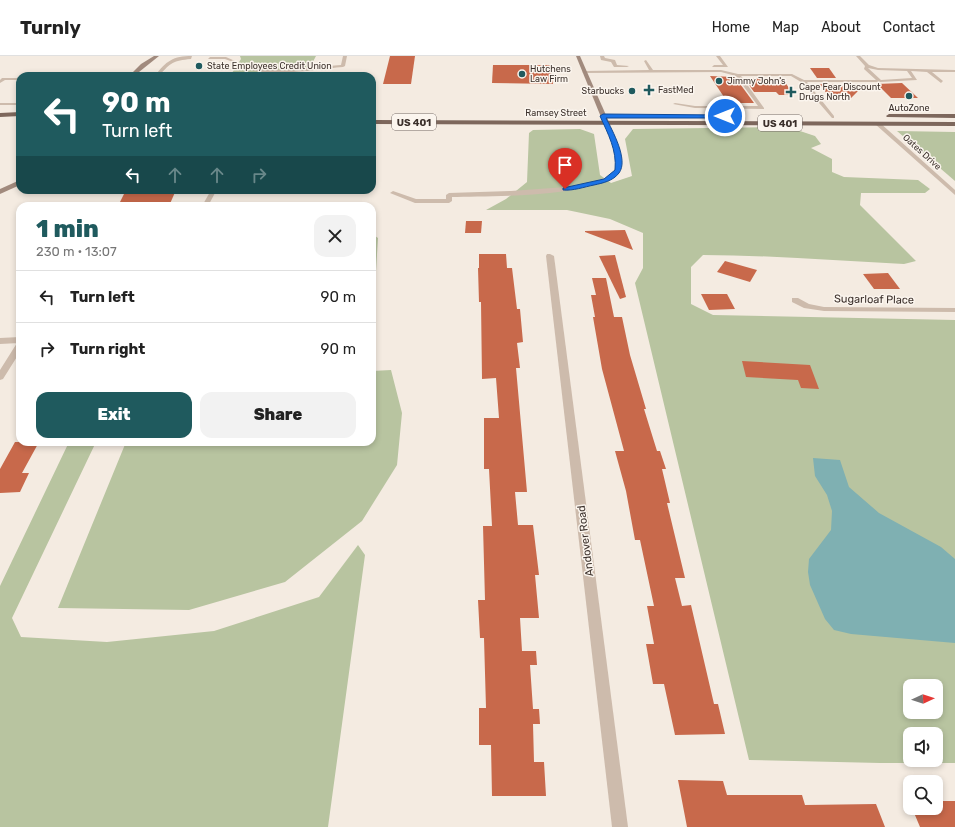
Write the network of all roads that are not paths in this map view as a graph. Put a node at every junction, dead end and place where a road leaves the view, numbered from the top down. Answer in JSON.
{"nodes":[{"id":1,"x":157,"y":56,"type":"edge"},
{"id":2,"x":345,"y":56,"type":"edge"},
{"id":3,"x":578,"y":56,"type":"edge"},
{"id":4,"x":602,"y":56,"type":"edge"},
{"id":5,"x":718,"y":56,"type":"edge"},
{"id":6,"x":858,"y":56,"type":"edge"},
{"id":7,"x":174,"y":57,"type":"edge"},
{"id":8,"x":191,"y":57,"type":"edge"},
{"id":9,"x":210,"y":58,"type":"dead end"},
{"id":10,"x":233,"y":61,"type":"dead end"},
{"id":11,"x":646,"y":61,"type":"dead end"},
{"id":12,"x":636,"y":66,"type":"dead end"},
{"id":13,"x":642,"y":66,"type":"dead end"},
{"id":14,"x":649,"y":66,"type":"junction"},
{"id":15,"x":867,"y":66,"type":"junction"},
{"id":16,"x":248,"y":68,"type":"dead end"},
{"id":17,"x":908,"y":70,"type":"junction"},
{"id":18,"x":929,"y":71,"type":"junction"},
{"id":19,"x":955,"y":71,"type":"edge"},
{"id":20,"x":135,"y":72,"type":"edge"},
{"id":21,"x":160,"y":72,"type":"edge"},
{"id":22,"x":584,"y":72,"type":"junction"},
{"id":23,"x":652,"y":72,"type":"junction"},
{"id":24,"x":738,"y":74,"type":"junction"},
{"id":25,"x":16,"y":79,"type":"edge"},
{"id":26,"x":880,"y":81,"type":"junction"},
{"id":27,"x":0,"y":82,"type":"edge"},
{"id":28,"x":803,"y":82,"type":"junction"},
{"id":29,"x":941,"y":82,"type":"dead end"},
{"id":30,"x":0,"y":104,"type":"edge"},
{"id":31,"x":16,"y":104,"type":"edge"},
{"id":32,"x":675,"y":104,"type":"dead end"},
{"id":33,"x":16,"y":114,"type":"edge"},
{"id":34,"x":0,"y":115,"type":"edge"},
{"id":35,"x":599,"y":116,"type":"junction"},
{"id":36,"x":610,"y":116,"type":"dead end"},
{"id":37,"x":885,"y":116,"type":"dead end"},
{"id":38,"x":955,"y":116,"type":"edge"},
{"id":39,"x":821,"y":117,"type":"dead end"},
{"id":40,"x":832,"y":117,"type":"junction"},
{"id":41,"x":839,"y":117,"type":"dead end"},
{"id":42,"x":0,"y":121,"type":"edge"},
{"id":43,"x":16,"y":121,"type":"dead end"},
{"id":44,"x":376,"y":122,"type":"edge"},
{"id":45,"x":606,"y":122,"type":"junction"},
{"id":46,"x":877,"y":123,"type":"junction"},
{"id":47,"x":955,"y":124,"type":"edge"},
{"id":48,"x":16,"y":184,"type":"edge"},
{"id":49,"x":0,"y":192,"type":"edge"},
{"id":50,"x":393,"y":193,"type":"dead end"},
{"id":51,"x":955,"y":193,"type":"edge"},
{"id":52,"x":550,"y":256,"type":"dead end"},
{"id":53,"x":795,"y":300,"type":"dead end"},
{"id":54,"x":955,"y":310,"type":"edge"},
{"id":55,"x":16,"y":340,"type":"edge"},
{"id":56,"x":0,"y":341,"type":"edge"},
{"id":57,"x":16,"y":351,"type":"edge"},
{"id":58,"x":0,"y":377,"type":"edge"},
{"id":59,"x":620,"y":827,"type":"edge"}],
"edges":[{"from":1,"to":20,"type":"street"},
{"from":2,"to":16,"type":"lane"},
{"from":3,"to":22,"type":"street"},
{"from":4,"to":12,"type":"lane"},
{"from":5,"to":14,"type":"lane"},
{"from":6,"to":15,"type":"lane"},
{"from":7,"to":8,"type":"lane"},
{"from":7,"to":21,"type":"lane"},
{"from":9,"to":10,"type":"lane"},
{"from":11,"to":14,"type":"lane"},
{"from":13,"to":14,"type":"lane"},
{"from":14,"to":23,"type":"lane"},
{"from":15,"to":17,"type":"lane"},
{"from":15,"to":26,"type":"lane"},
{"from":17,"to":18,"type":"lane"},
{"from":17,"to":26,"type":"lane"},
{"from":18,"to":19,"type":"lane"},
{"from":18,"to":29,"type":"lane"},
{"from":22,"to":23,"type":"lane"},
{"from":22,"to":35,"type":"street"},
{"from":23,"to":24,"type":"lane"},
{"from":24,"to":28,"type":"lane"},
{"from":24,"to":32,"type":"lane"},
{"from":25,"to":27,"type":"lane"},
{"from":26,"to":28,"type":"lane"},
{"from":28,"to":40,"type":"lane"},
{"from":30,"to":31,"type":"lane"},
{"from":33,"to":34,"type":"main road"},
{"from":35,"to":36,"type":"main road","name":"Ramsey Street"},
{"from":35,"to":45,"type":"street"},
{"from":37,"to":38,"type":"main road"},
{"from":39,"to":40,"type":"main road"},
{"from":40,"to":41,"type":"main road"},
{"from":42,"to":43,"type":"main road"},
{"from":44,"to":45,"type":"main road","name":"Ramsey Street","number":"US 401"},
{"from":45,"to":46,"type":"main road","name":"Ramsey Street","number":"US 401"},
{"from":45,"to":50,"type":"lane"},
{"from":46,"to":47,"type":"main road","name":"Ramsey Street","number":"US 401"},
{"from":46,"to":51,"type":"street","name":"Oates Drive"},
{"from":48,"to":49,"type":"street"},
{"from":52,"to":59,"type":"street","name":"Andover Road"},
{"from":53,"to":54,"type":"street","name":"Sugarloaf Place"},
{"from":55,"to":56,"type":"street"},
{"from":57,"to":58,"type":"street"}]}
